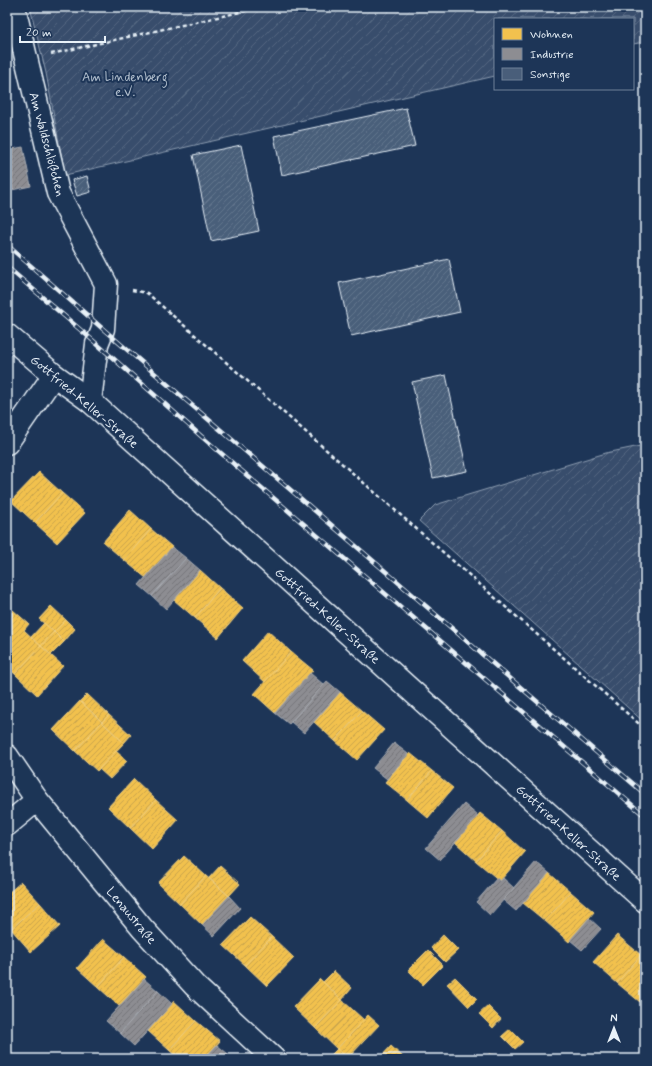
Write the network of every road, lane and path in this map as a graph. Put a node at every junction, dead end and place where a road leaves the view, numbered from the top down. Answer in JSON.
{"nodes":[{"id":1,"x":14,"y":7,"type":"edge"},
{"id":2,"x":263,"y":7,"type":"edge"},
{"id":3,"x":26,"y":59,"type":"junction"},
{"id":4,"x":106,"y":284,"type":"junction"},
{"id":5,"x":7,"y":334,"type":"edge"},
{"id":6,"x":54,"y":375,"type":"junction"},
{"id":7,"x":90,"y":401,"type":"junction"},
{"id":8,"x":7,"y":444,"type":"edge"},
{"id":9,"x":645,"y":729,"type":"edge"},
{"id":10,"x":7,"y":756,"type":"edge"},
{"id":11,"x":37,"y":800,"type":"junction"},
{"id":12,"x":7,"y":825,"type":"edge"},
{"id":13,"x":645,"y":901,"type":"edge"},
{"id":14,"x":274,"y":1059,"type":"edge"}],
"edges":[{"from":1,"to":3,"type":"street","name":"Am Waldschlößchen"},
{"from":2,"to":3,"type":"path"},
{"from":3,"to":4,"type":"street","name":"Am Waldschlößchen"},
{"from":4,"to":7,"type":"street"},
{"from":4,"to":9,"type":"path"},
{"from":5,"to":6,"type":"street","name":"Gottfried-Keller-Straße"},
{"from":6,"to":7,"type":"street","name":"Gottfried-Keller-Straße"},
{"from":6,"to":8,"type":"street"},
{"from":7,"to":13,"type":"street","name":"Gottfried-Keller-Straße"},
{"from":10,"to":11,"type":"street","name":"Lenaustraße"},
{"from":11,"to":12,"type":"street"},
{"from":11,"to":14,"type":"street","name":"Lenaustraße"}]}
